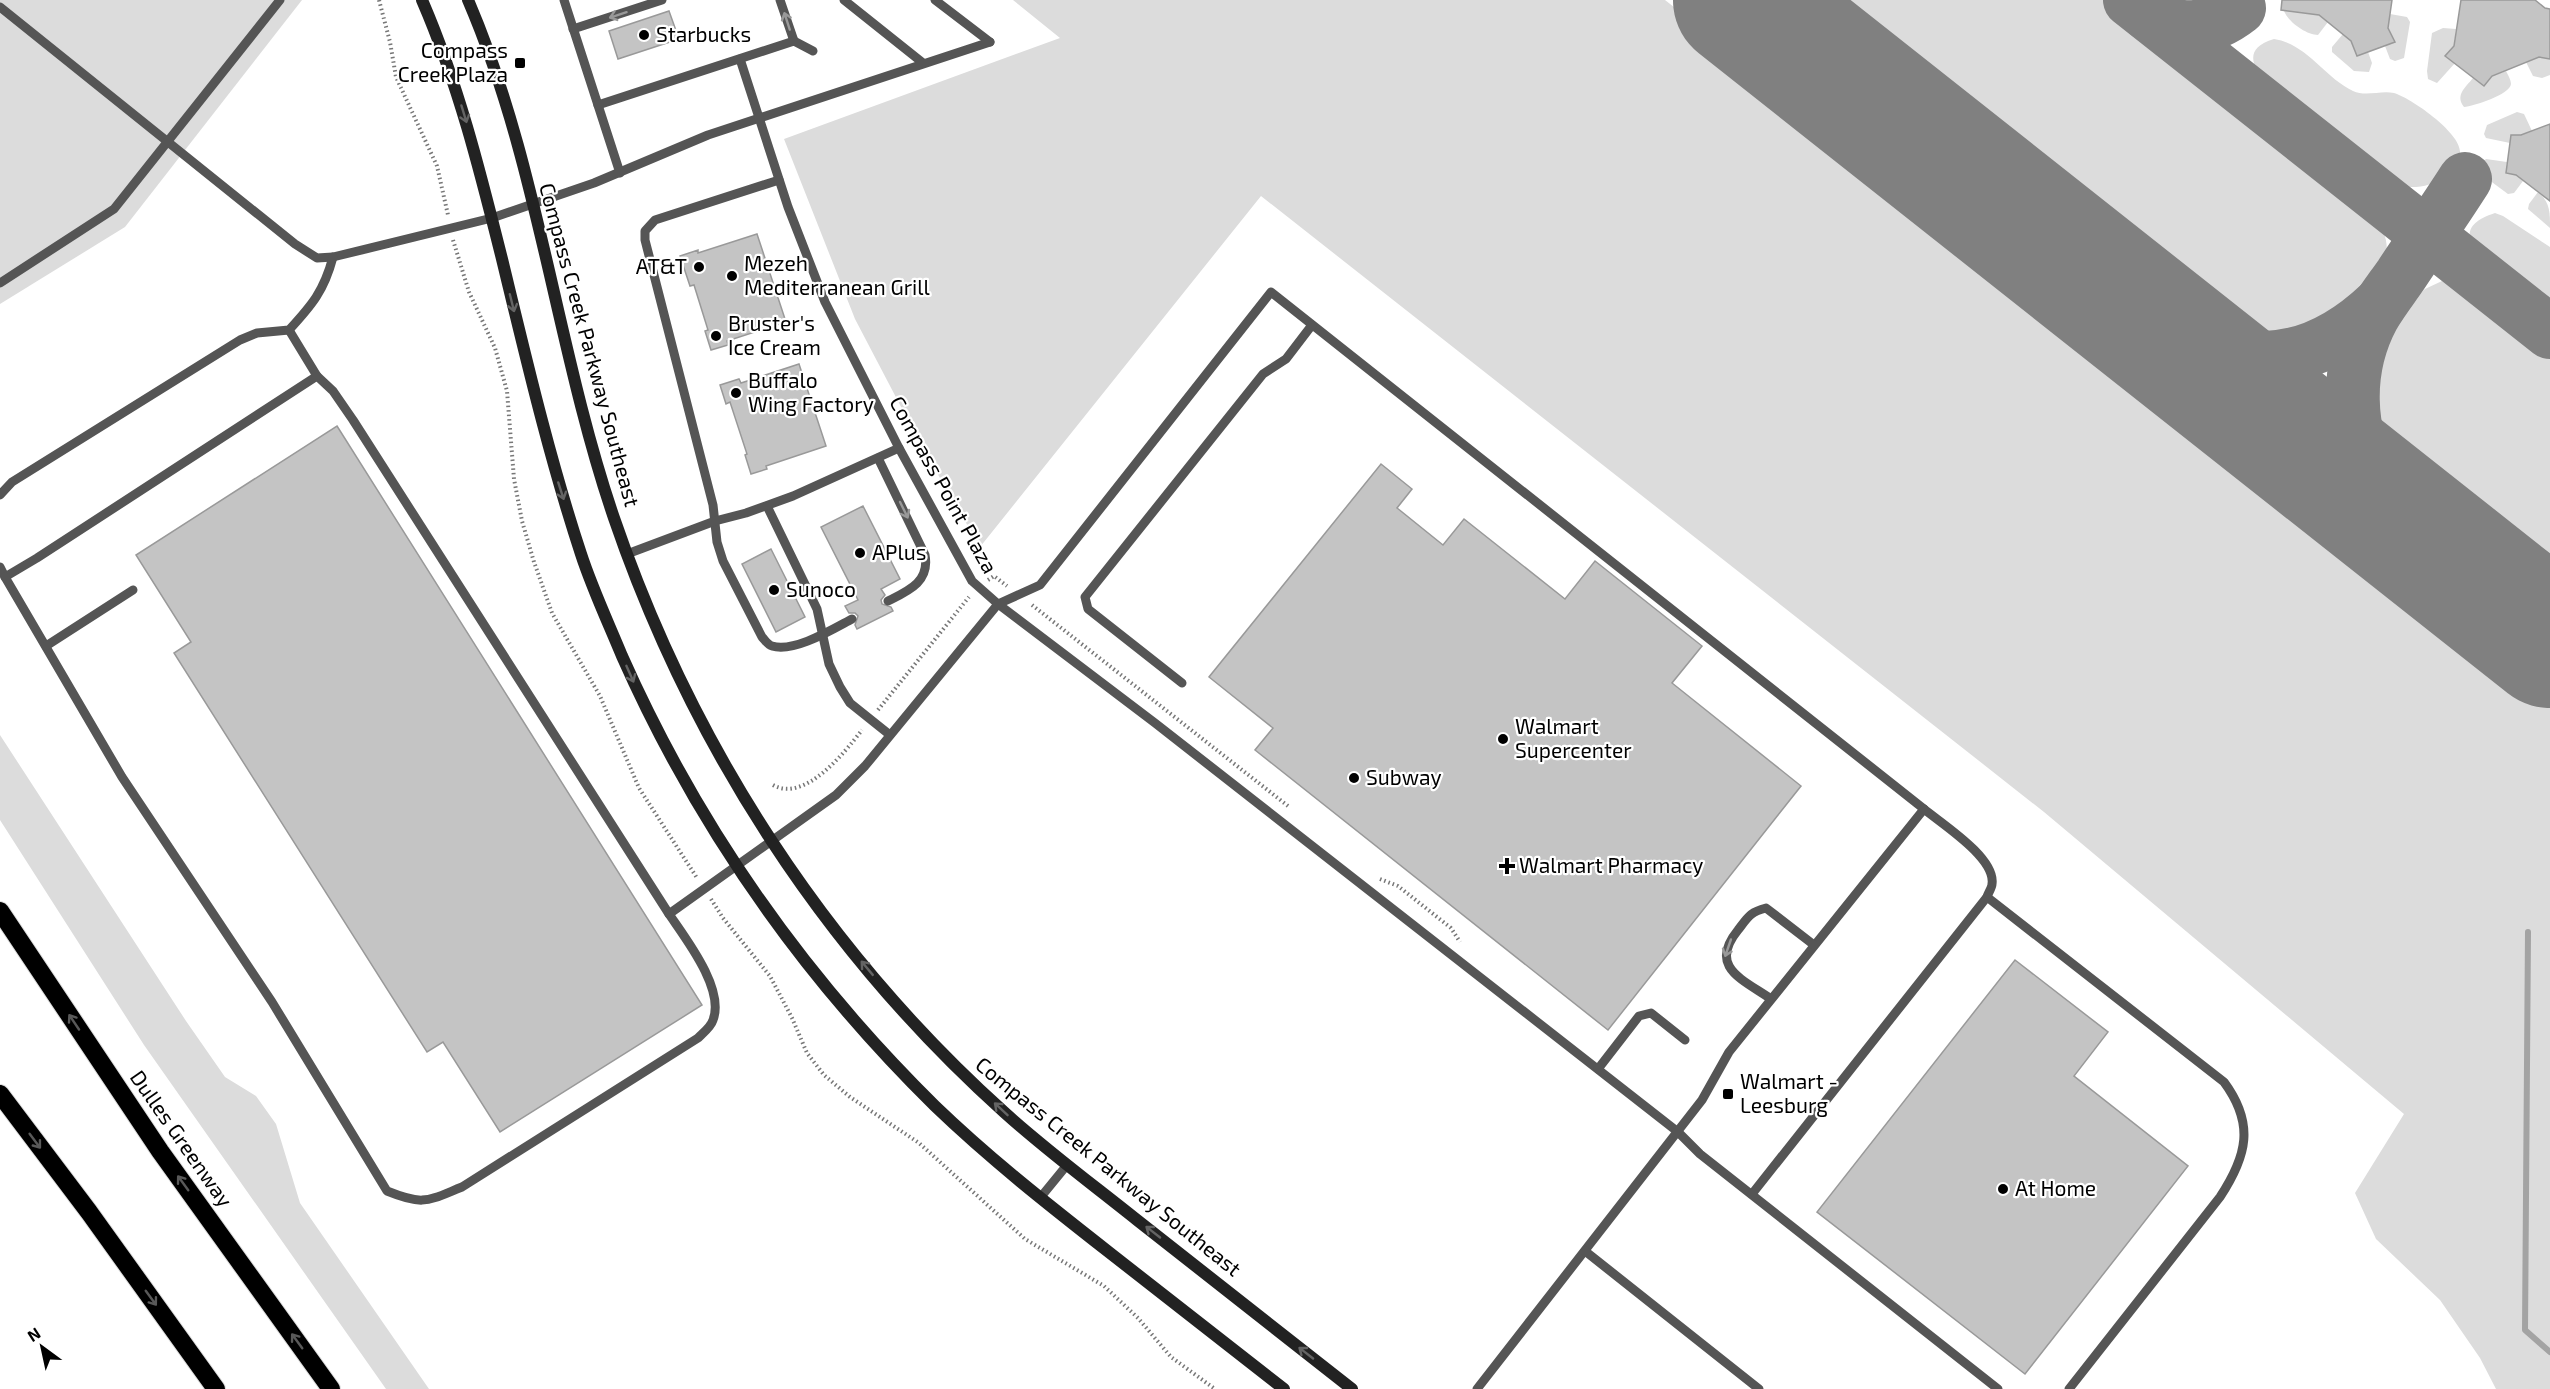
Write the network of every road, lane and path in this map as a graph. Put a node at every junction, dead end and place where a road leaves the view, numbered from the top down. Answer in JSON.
{"nodes":[{"id":1,"x":280,"y":0,"type":"edge"},
{"id":2,"x":422,"y":0,"type":"edge"},
{"id":3,"x":468,"y":0,"type":"edge"},
{"id":4,"x":564,"y":0,"type":"edge"},
{"id":5,"x":662,"y":0,"type":"edge"},
{"id":6,"x":780,"y":0,"type":"edge"},
{"id":7,"x":844,"y":0,"type":"edge"},
{"id":8,"x":935,"y":0,"type":"edge"},
{"id":9,"x":0,"y":7,"type":"edge"},
{"id":10,"x":573,"y":29,"type":"junction"},
{"id":11,"x":794,"y":41,"type":"junction"},
{"id":12,"x":813,"y":51,"type":"dead end"},
{"id":13,"x":740,"y":59,"type":"junction"},
{"id":14,"x":922,"y":63,"type":"junction"},
{"id":15,"x":598,"y":105,"type":"junction"},
{"id":16,"x":760,"y":118,"type":"junction"},
{"id":17,"x":167,"y":141,"type":"junction"},
{"id":18,"x":620,"y":173,"type":"junction"},
{"id":19,"x":779,"y":180,"type":"junction"},
{"id":20,"x":532,"y":204,"type":"junction"},
{"id":21,"x":492,"y":218,"type":"junction"},
{"id":22,"x":333,"y":258,"type":"junction"},
{"id":23,"x":0,"y":283,"type":"edge"},
{"id":24,"x":1312,"y":325,"type":"junction"},
{"id":25,"x":289,"y":330,"type":"junction"},
{"id":26,"x":317,"y":376,"type":"junction"},
{"id":27,"x":899,"y":448,"type":"junction"},
{"id":28,"x":878,"y":458,"type":"junction"},
{"id":29,"x":0,"y":495,"type":"edge"},
{"id":30,"x":767,"y":506,"type":"junction"},
{"id":31,"x":715,"y":521,"type":"junction"},
{"id":32,"x":627,"y":554,"type":"junction"},
{"id":33,"x":0,"y":567,"type":"edge"},
{"id":34,"x":5,"y":577,"type":"junction"},
{"id":35,"x":978,"y":588,"type":"junction"},
{"id":36,"x":133,"y":590,"type":"dead end"},
{"id":37,"x":1019,"y":595,"type":"junction"},
{"id":38,"x":888,"y":602,"type":"dead end"},
{"id":39,"x":998,"y":604,"type":"junction"},
{"id":40,"x":852,"y":620,"type":"dead end"},
{"id":41,"x":822,"y":635,"type":"junction"},
{"id":42,"x":46,"y":646,"type":"junction"},
{"id":43,"x":1182,"y":683,"type":"dead end"},
{"id":44,"x":871,"y":720,"type":"junction"},
{"id":45,"x":890,"y":735,"type":"junction"},
{"id":46,"x":774,"y":785,"type":"dead end"},
{"id":47,"x":1291,"y":808,"type":"dead end"},
{"id":48,"x":1924,"y":809,"type":"junction"},
{"id":49,"x":770,"y":841,"type":"junction"},
{"id":50,"x":736,"y":867,"type":"junction"},
{"id":51,"x":1373,"y":873,"type":"dead end"},
{"id":52,"x":1987,"y":897,"type":"junction"},
{"id":53,"x":0,"y":911,"type":"edge"},
{"id":54,"x":669,"y":914,"type":"junction"},
{"id":55,"x":1814,"y":945,"type":"junction"},
{"id":56,"x":1468,"y":949,"type":"dead end"},
{"id":57,"x":1771,"y":999,"type":"junction"},
{"id":58,"x":1685,"y":1040,"type":"dead end"},
{"id":59,"x":1598,"y":1069,"type":"junction"},
{"id":60,"x":0,"y":1094,"type":"edge"},
{"id":61,"x":1678,"y":1132,"type":"junction"},
{"id":62,"x":1067,"y":1165,"type":"junction"},
{"id":63,"x":1752,"y":1194,"type":"junction"},
{"id":64,"x":1040,"y":1198,"type":"junction"},
{"id":65,"x":1585,"y":1251,"type":"junction"},
{"id":66,"x":216,"y":1389,"type":"edge"},
{"id":67,"x":331,"y":1389,"type":"edge"},
{"id":68,"x":1284,"y":1389,"type":"edge"},
{"id":69,"x":1352,"y":1389,"type":"edge"},
{"id":70,"x":1477,"y":1389,"type":"edge"},
{"id":71,"x":1759,"y":1389,"type":"edge"},
{"id":72,"x":1998,"y":1389,"type":"edge"},
{"id":73,"x":2068,"y":1389,"type":"edge"}],
"edges":[{"from":1,"to":17,"type":"lane"},
{"from":2,"to":21,"type":"street","one_way":true},
{"from":3,"to":20,"type":"street","name":"Compass Creek Parkway Southeast"},
{"from":4,"to":10,"type":"lane"},
{"from":5,"to":10,"type":"lane","one_way":true},
{"from":11,"to":6,"type":"lane","one_way":true},
{"from":7,"to":14,"type":"lane"},
{"from":8,"to":14,"type":"lane"},
{"from":9,"to":17,"type":"lane"},
{"from":10,"to":15,"type":"lane"},
{"from":11,"to":12,"type":"lane"},
{"from":11,"to":13,"type":"lane"},
{"from":13,"to":15,"type":"lane"},
{"from":13,"to":16,"type":"lane","name":"Compass Point Plaza"},
{"from":14,"to":16,"type":"lane"},
{"from":15,"to":18,"type":"lane"},
{"from":16,"to":18,"type":"lane"},
{"from":16,"to":19,"type":"lane","name":"Compass Point Plaza"},
{"from":17,"to":22,"type":"lane"},
{"from":17,"to":23,"type":"lane"},
{"from":18,"to":20,"type":"lane"},
{"from":19,"to":27,"type":"lane","name":"Compass Point Plaza"},
{"from":19,"to":31,"type":"lane"},
{"from":20,"to":21,"type":"lane"},
{"from":20,"to":32,"type":"street","name":"Compass Creek Parkway Southeast"},
{"from":21,"to":22,"type":"lane"},
{"from":21,"to":50,"type":"street","one_way":true},
{"from":22,"to":25,"type":"lane"},
{"from":24,"to":37,"type":"lane"},
{"from":24,"to":43,"type":"lane"},
{"from":24,"to":48,"type":"lane"},
{"from":25,"to":26,"type":"lane"},
{"from":25,"to":29,"type":"lane"},
{"from":26,"to":34,"type":"lane"},
{"from":26,"to":54,"type":"lane"},
{"from":27,"to":28,"type":"lane"},
{"from":27,"to":35,"type":"lane","name":"Compass Point Plaza"},
{"from":28,"to":30,"type":"lane"},
{"from":28,"to":38,"type":"lane","one_way":true},
{"from":30,"to":31,"type":"lane"},
{"from":30,"to":41,"type":"lane"},
{"from":31,"to":32,"type":"lane"},
{"from":31,"to":41,"type":"lane"},
{"from":32,"to":49,"type":"street","name":"Compass Creek Parkway Southeast"},
{"from":33,"to":34,"type":"lane"},
{"from":34,"to":42,"type":"lane"},
{"from":35,"to":37,"type":"path"},
{"from":35,"to":39,"type":"lane","name":"Compass Point Plaza"},
{"from":35,"to":44,"type":"path"},
{"from":36,"to":42,"type":"lane"},
{"from":37,"to":39,"type":"lane"},
{"from":37,"to":47,"type":"path"},
{"from":39,"to":45,"type":"lane"},
{"from":39,"to":59,"type":"lane","name":"Compass Point Plaza"},
{"from":40,"to":41,"type":"lane"},
{"from":41,"to":44,"type":"lane"},
{"from":42,"to":54,"type":"lane"},
{"from":44,"to":45,"type":"lane"},
{"from":44,"to":46,"type":"path"},
{"from":45,"to":49,"type":"lane"},
{"from":48,"to":52,"type":"lane"},
{"from":48,"to":55,"type":"lane"},
{"from":49,"to":50,"type":"lane"},
{"from":62,"to":49,"type":"street","name":"Compass Creek Parkway Southeast","one_way":true},
{"from":50,"to":54,"type":"lane"},
{"from":50,"to":64,"type":"street"},
{"from":51,"to":56,"type":"path"},
{"from":52,"to":63,"type":"lane"},
{"from":52,"to":73,"type":"lane"},
{"from":67,"to":53,"type":"highway","name":"Dulles Greenway","one_way":true},
{"from":55,"to":57,"type":"lane"},
{"from":55,"to":57,"type":"lane","one_way":true},
{"from":57,"to":61,"type":"lane"},
{"from":58,"to":59,"type":"lane"},
{"from":59,"to":61,"type":"lane","name":"Compass Point Plaza"},
{"from":60,"to":66,"type":"highway","one_way":true},
{"from":61,"to":63,"type":"lane","name":"Compass Point Plaza"},
{"from":61,"to":65,"type":"lane"},
{"from":62,"to":64,"type":"lane"},
{"from":69,"to":62,"type":"street","name":"Compass Creek Parkway Southeast","one_way":true},
{"from":63,"to":72,"type":"lane","name":"Compass Point Plaza"},
{"from":64,"to":68,"type":"street"},
{"from":65,"to":70,"type":"lane"},
{"from":65,"to":71,"type":"lane"}]}
